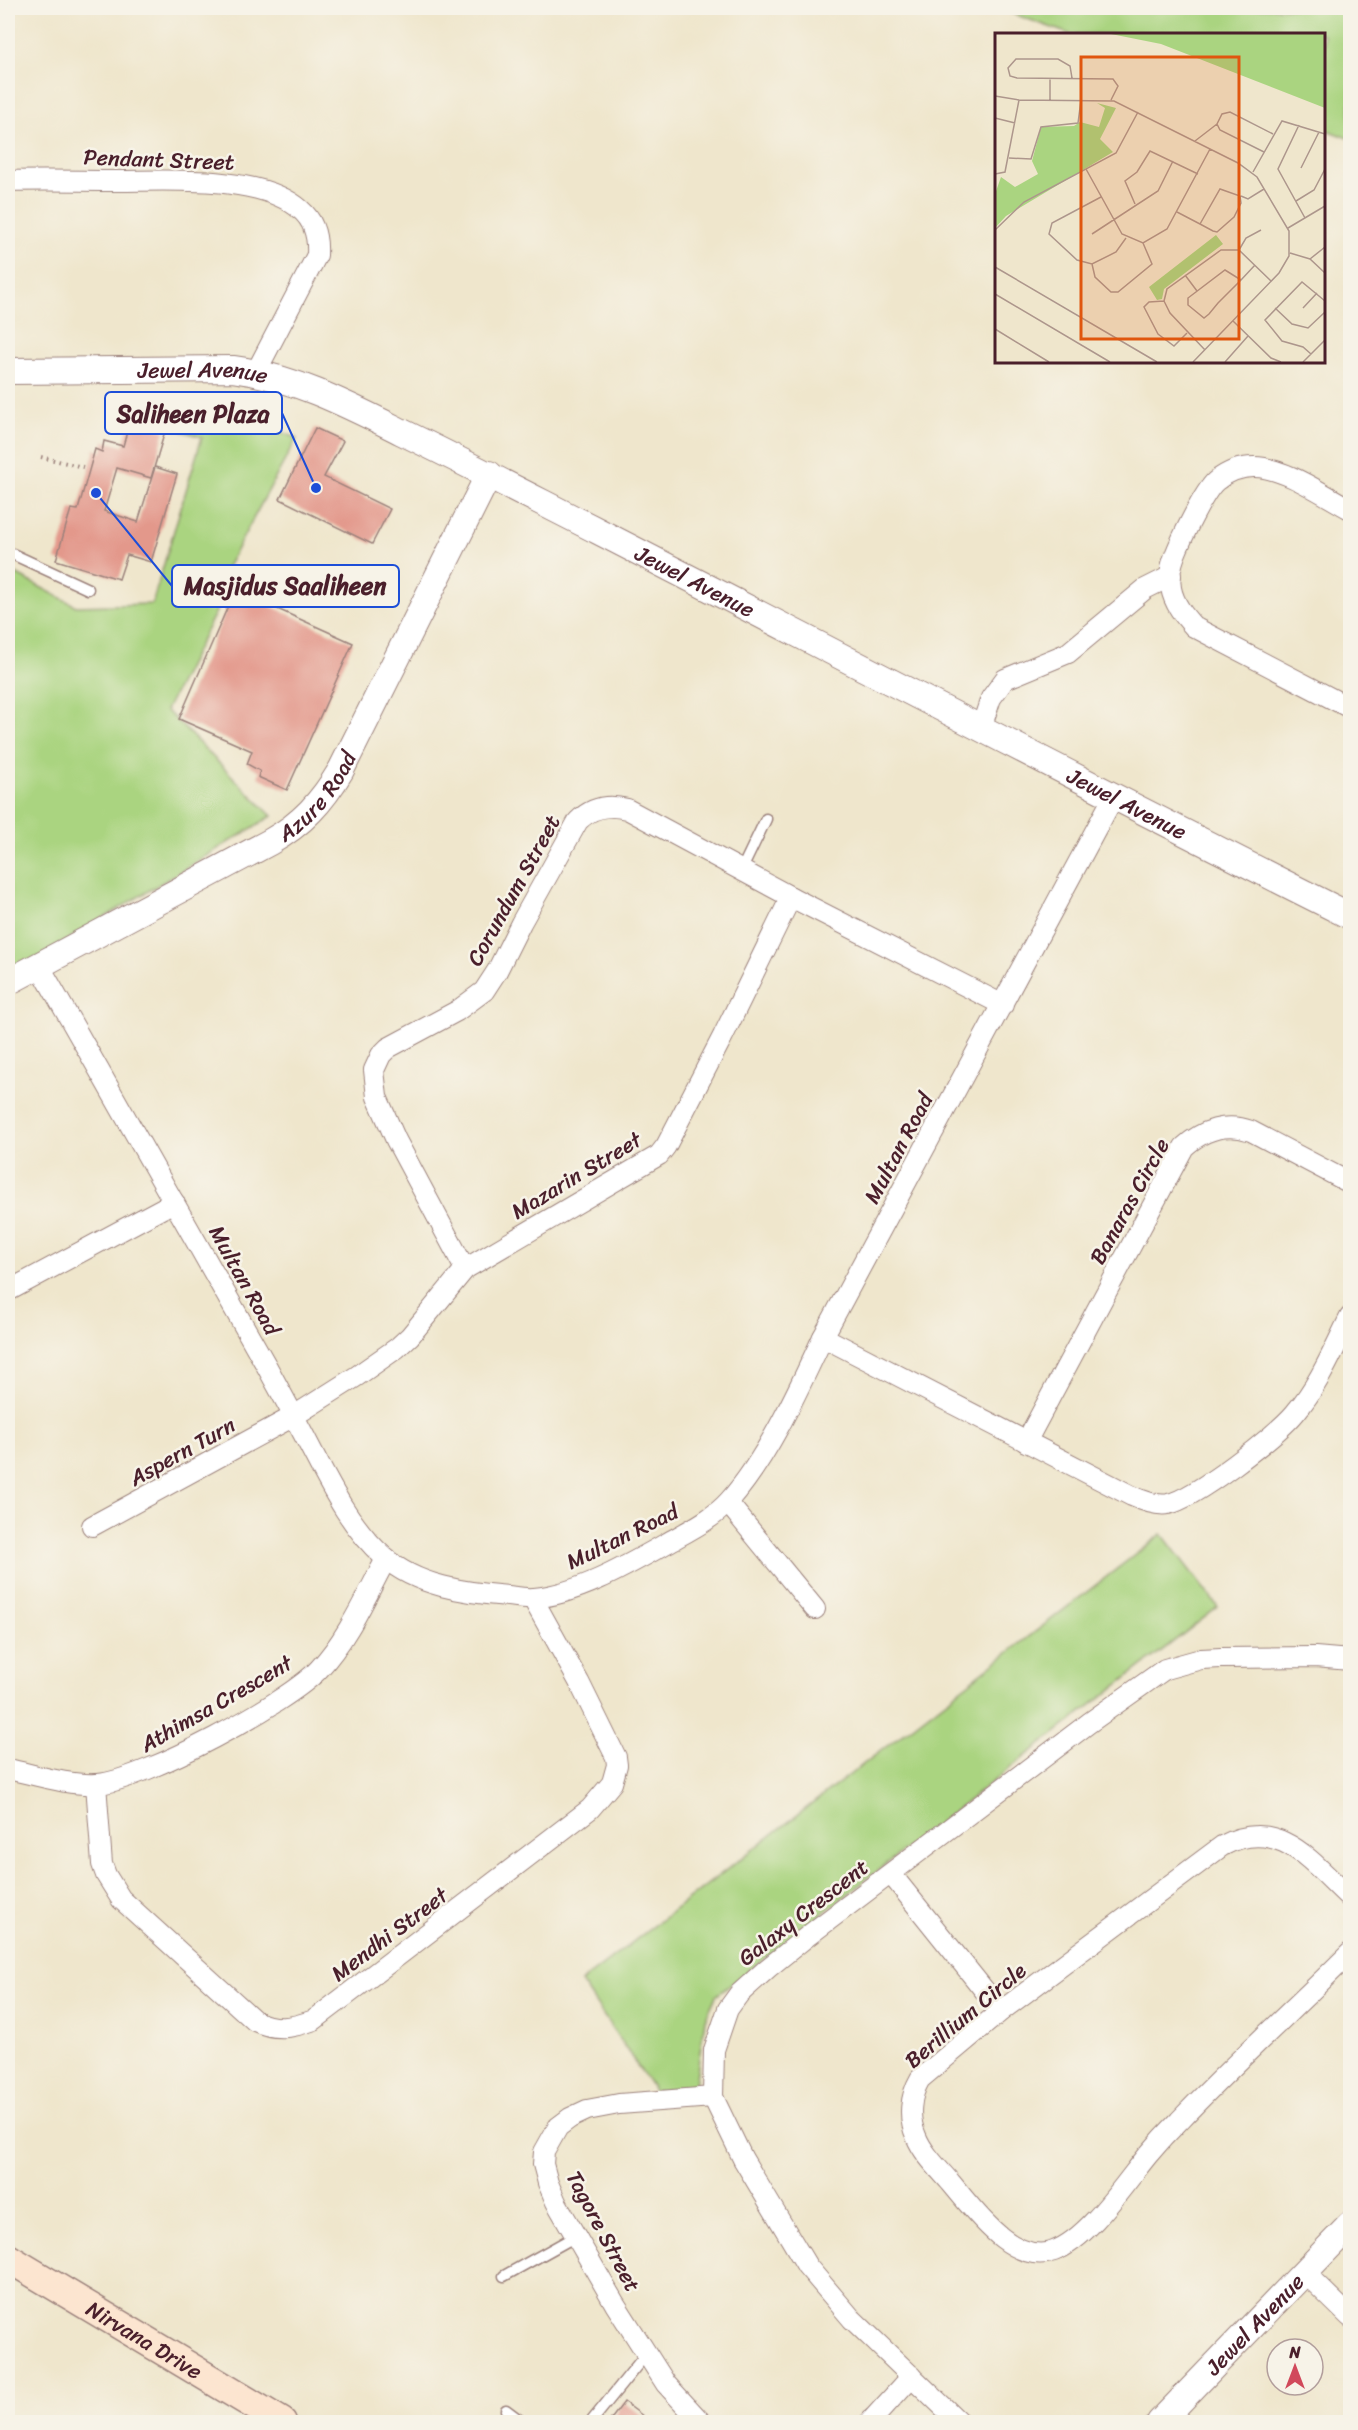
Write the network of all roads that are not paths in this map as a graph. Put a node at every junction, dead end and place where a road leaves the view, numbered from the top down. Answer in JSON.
{"nodes":[{"id":1,"x":8,"y":181,"type":"edge"},
{"id":2,"x":8,"y":371,"type":"edge"},
{"id":3,"x":256,"y":372,"type":"junction"},
{"id":4,"x":489,"y":474,"type":"junction"},
{"id":5,"x":1350,"y":509,"type":"edge"},
{"id":6,"x":8,"y":552,"type":"edge"},
{"id":7,"x":1170,"y":576,"type":"junction"},
{"id":8,"x":88,"y":589,"type":"dead end"},
{"id":9,"x":1350,"y":708,"type":"edge"},
{"id":10,"x":981,"y":728,"type":"junction"},
{"id":11,"x":1113,"y":796,"type":"junction"},
{"id":12,"x":766,"y":819,"type":"dead end"},
{"id":13,"x":741,"y":871,"type":"junction"},
{"id":14,"x":791,"y":897,"type":"junction"},
{"id":15,"x":1350,"y":916,"type":"edge"},
{"id":16,"x":39,"y":965,"type":"junction"},
{"id":17,"x":8,"y":981,"type":"edge"},
{"id":18,"x":1004,"y":1005,"type":"junction"},
{"id":19,"x":1350,"y":1183,"type":"edge"},
{"id":20,"x":174,"y":1202,"type":"junction"},
{"id":21,"x":465,"y":1269,"type":"junction"},
{"id":22,"x":8,"y":1291,"type":"edge"},
{"id":23,"x":1350,"y":1317,"type":"edge"},
{"id":24,"x":823,"y":1337,"type":"junction"},
{"id":25,"x":294,"y":1416,"type":"junction"},
{"id":26,"x":1026,"y":1442,"type":"junction"},
{"id":27,"x":728,"y":1503,"type":"junction"},
{"id":28,"x":92,"y":1526,"type":"dead end"},
{"id":29,"x":386,"y":1559,"type":"junction"},
{"id":30,"x":533,"y":1599,"type":"junction"},
{"id":31,"x":815,"y":1609,"type":"dead end"},
{"id":32,"x":1350,"y":1660,"type":"edge"},
{"id":33,"x":8,"y":1769,"type":"edge"},
{"id":34,"x":96,"y":1784,"type":"junction"},
{"id":35,"x":891,"y":1874,"type":"junction"},
{"id":36,"x":1350,"y":1898,"type":"edge"},
{"id":37,"x":1350,"y":1953,"type":"edge"},
{"id":38,"x":1001,"y":2011,"type":"junction"},
{"id":39,"x":713,"y":2097,"type":"junction"},
{"id":40,"x":1350,"y":2225,"type":"edge"},
{"id":41,"x":576,"y":2236,"type":"junction"},
{"id":42,"x":8,"y":2258,"type":"edge"},
{"id":43,"x":1305,"y":2273,"type":"junction"},
{"id":44,"x":504,"y":2276,"type":"dead end"},
{"id":45,"x":1350,"y":2317,"type":"edge"},
{"id":46,"x":647,"y":2353,"type":"junction"},
{"id":47,"x":912,"y":2376,"type":"junction"},
{"id":48,"x":506,"y":2410,"type":"dead end"},
{"id":49,"x":282,"y":2422,"type":"edge"},
{"id":50,"x":522,"y":2422,"type":"edge"},
{"id":51,"x":591,"y":2422,"type":"edge"},
{"id":52,"x":701,"y":2422,"type":"edge"},
{"id":53,"x":870,"y":2422,"type":"edge"},
{"id":54,"x":959,"y":2422,"type":"edge"},
{"id":55,"x":1160,"y":2422,"type":"edge"}],
"edges":[{"from":1,"to":3,"type":"street","name":"Pendant Street"},
{"from":2,"to":3,"type":"street","name":"Jewel Avenue"},
{"from":3,"to":4,"type":"street","name":"Jewel Avenue"},
{"from":4,"to":10,"type":"street","name":"Jewel Avenue"},
{"from":4,"to":16,"type":"street","name":"Azure Road"},
{"from":5,"to":7,"type":"street"},
{"from":6,"to":8,"type":"lane"},
{"from":7,"to":9,"type":"street"},
{"from":7,"to":10,"type":"street"},
{"from":10,"to":11,"type":"street","name":"Jewel Avenue"},
{"from":11,"to":15,"type":"street","name":"Jewel Avenue"},
{"from":11,"to":18,"type":"street","name":"Multan Road"},
{"from":12,"to":13,"type":"lane"},
{"from":13,"to":14,"type":"street","name":"Corundum Street"},
{"from":13,"to":21,"type":"street","name":"Corundum Street"},
{"from":14,"to":18,"type":"street","name":"Corundum Street"},
{"from":14,"to":21,"type":"street","name":"Mazarin Street"},
{"from":16,"to":17,"type":"street","name":"Azure Road"},
{"from":16,"to":20,"type":"street","name":"Multan Road"},
{"from":18,"to":24,"type":"street","name":"Multan Road"},
{"from":19,"to":26,"type":"street","name":"Banaras Circle"},
{"from":20,"to":22,"type":"street"},
{"from":20,"to":25,"type":"street","name":"Multan Road"},
{"from":21,"to":25,"type":"street","name":"Mazarin Street"},
{"from":23,"to":26,"type":"street"},
{"from":24,"to":26,"type":"street"},
{"from":24,"to":27,"type":"street","name":"Multan Road"},
{"from":25,"to":28,"type":"street","name":"Aspern Turn"},
{"from":25,"to":29,"type":"street","name":"Multan Road"},
{"from":27,"to":30,"type":"street","name":"Multan Road"},
{"from":27,"to":31,"type":"street"},
{"from":29,"to":30,"type":"street","name":"Multan Road"},
{"from":29,"to":34,"type":"street","name":"Athimsa Crescent"},
{"from":30,"to":34,"type":"street","name":"Mendhi Street"},
{"from":32,"to":35,"type":"street","name":"Galaxy Crescent"},
{"from":33,"to":34,"type":"street","name":"Athimsa Crescent"},
{"from":35,"to":38,"type":"street"},
{"from":35,"to":39,"type":"street","name":"Galaxy Crescent"},
{"from":36,"to":38,"type":"street","name":"Berillium Circle"},
{"from":37,"to":38,"type":"street","name":"Berillium Circle"},
{"from":39,"to":41,"type":"street","name":"Tagore Street"},
{"from":39,"to":47,"type":"street","name":"Galaxy Crescent"},
{"from":40,"to":43,"type":"street","name":"Jewel Avenue"},
{"from":41,"to":44,"type":"lane"},
{"from":41,"to":46,"type":"street","name":"Tagore Street"},
{"from":42,"to":49,"type":"main road","name":"Nirvana Drive"},
{"from":43,"to":45,"type":"street"},
{"from":43,"to":55,"type":"street","name":"Jewel Avenue"},
{"from":46,"to":51,"type":"lane"},
{"from":46,"to":52,"type":"street","name":"Tagore Street"},
{"from":47,"to":53,"type":"street"},
{"from":47,"to":54,"type":"street","name":"Galaxy Crescent"},
{"from":48,"to":50,"type":"lane"}]}
